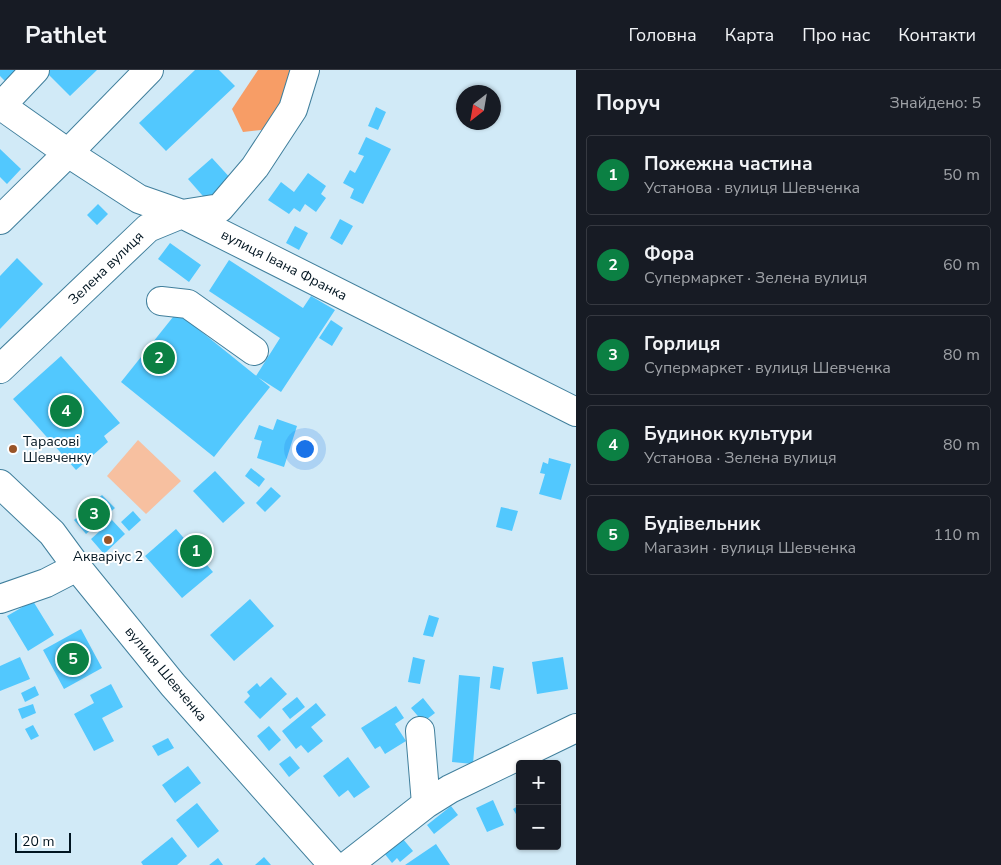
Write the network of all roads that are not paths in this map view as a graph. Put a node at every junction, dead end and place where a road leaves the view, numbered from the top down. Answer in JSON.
{"nodes":[{"id":1,"x":35,"y":70,"type":"edge"},
{"id":2,"x":149,"y":70,"type":"edge"},
{"id":3,"x":305,"y":70,"type":"edge"},
{"id":4,"x":0,"y":106,"type":"edge"},
{"id":5,"x":68,"y":153,"type":"junction"},
{"id":6,"x":182,"y":214,"type":"junction"},
{"id":7,"x":0,"y":220,"type":"edge"},
{"id":8,"x":161,"y":302,"type":"dead end"},
{"id":9,"x":254,"y":352,"type":"dead end"},
{"id":10,"x":0,"y":369,"type":"edge"},
{"id":11,"x":576,"y":412,"type":"edge"},
{"id":12,"x":0,"y":484,"type":"edge"},
{"id":13,"x":77,"y":568,"type":"junction"},
{"id":14,"x":0,"y":600,"type":"edge"},
{"id":15,"x":576,"y":728,"type":"edge"},
{"id":16,"x":420,"y":731,"type":"dead end"},
{"id":17,"x":426,"y":804,"type":"junction"},
{"id":18,"x":333,"y":865,"type":"edge"},
{"id":19,"x":348,"y":865,"type":"edge"}],
"edges":[{"from":1,"to":4,"type":"street"},
{"from":2,"to":5,"type":"street"},
{"from":3,"to":6,"type":"street","name":"Зелена вулиця"},
{"from":4,"to":5,"type":"street","name":"вулиця Івана Франка"},
{"from":5,"to":6,"type":"street","name":"вулиця Івана Франка"},
{"from":5,"to":7,"type":"street"},
{"from":6,"to":10,"type":"street","name":"Зелена вулиця"},
{"from":6,"to":11,"type":"street","name":"вулиця Івана Франка"},
{"from":8,"to":9,"type":"street"},
{"from":12,"to":13,"type":"street","name":"вулиця Шевченка"},
{"from":13,"to":14,"type":"street"},
{"from":13,"to":18,"type":"street","name":"вулиця Шевченка"},
{"from":15,"to":17,"type":"street"},
{"from":16,"to":17,"type":"street"},
{"from":17,"to":19,"type":"street"}]}
